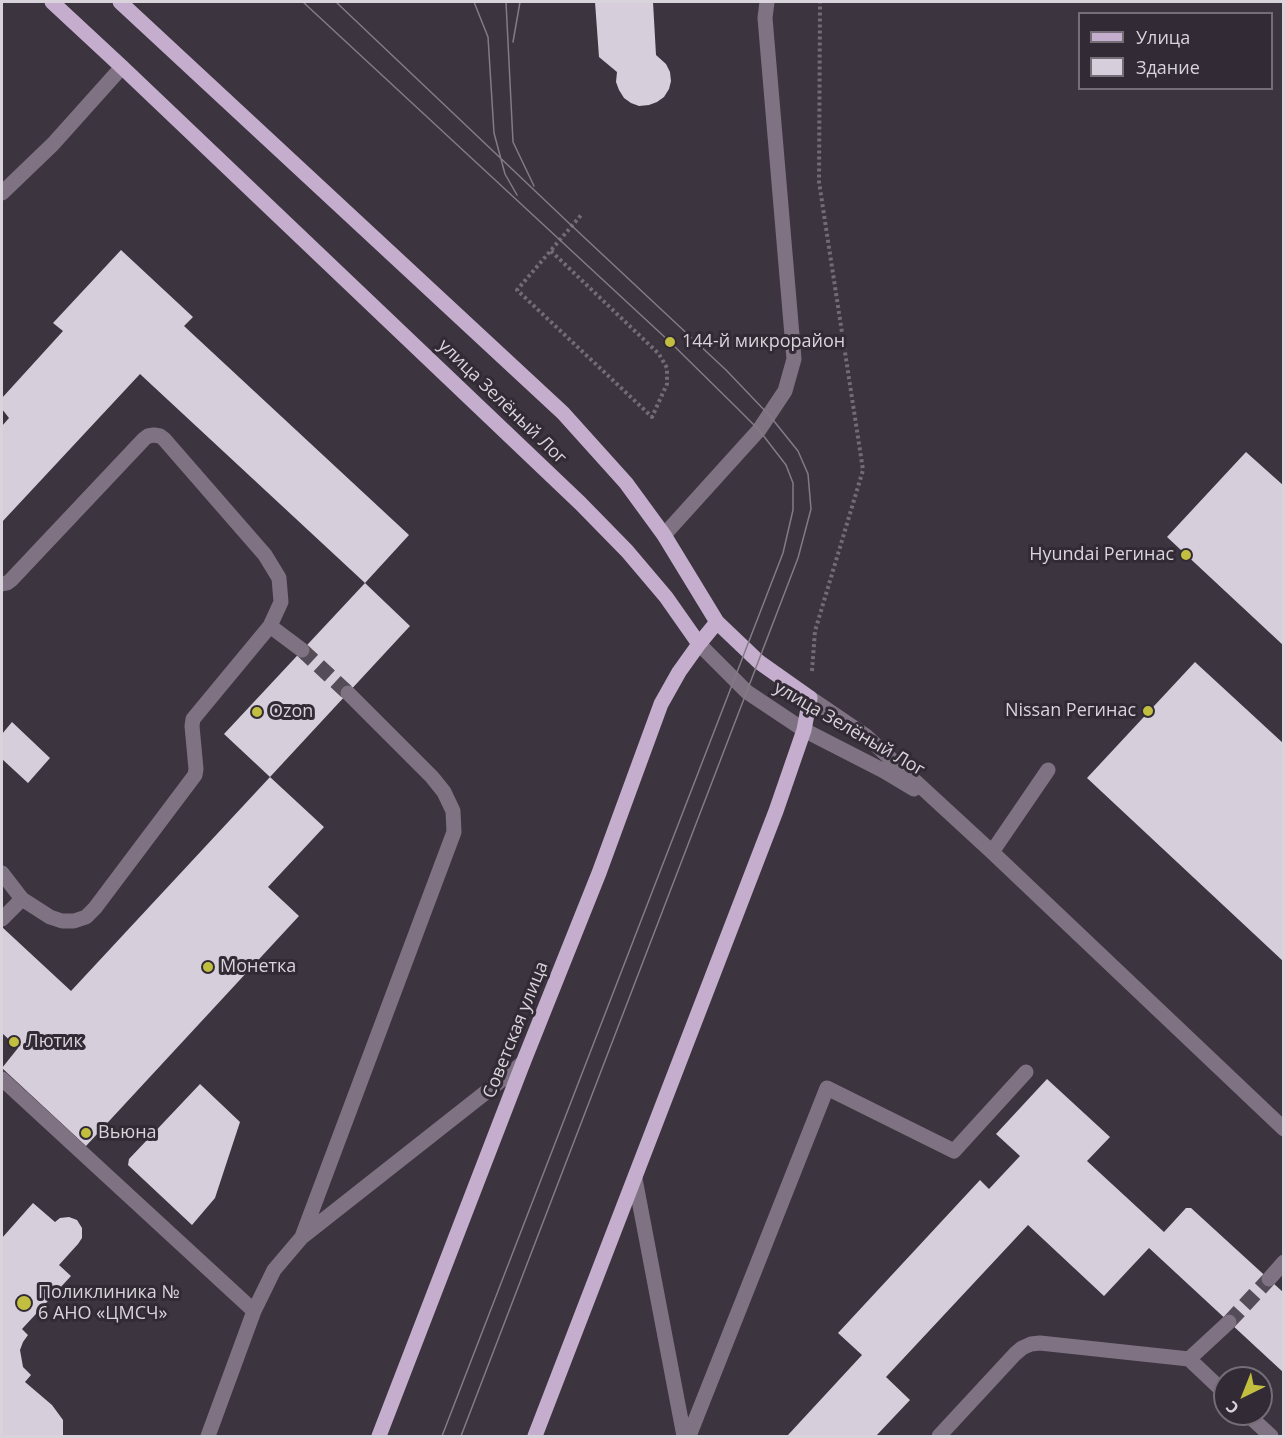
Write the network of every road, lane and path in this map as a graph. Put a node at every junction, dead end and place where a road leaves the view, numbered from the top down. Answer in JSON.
{"nodes":[{"id":1,"x":52,"y":2,"type":"edge"},
{"id":2,"x":120,"y":2,"type":"edge"},
{"id":3,"x":767,"y":2,"type":"edge"},
{"id":4,"x":820,"y":2,"type":"edge"},
{"id":5,"x":123,"y":67,"type":"junction"},
{"id":6,"x":2,"y":193,"type":"edge"},
{"id":7,"x":582,"y":214,"type":"dead end"},
{"id":8,"x":551,"y":251,"type":"junction"},
{"id":9,"x":664,"y":535,"type":"junction"},
{"id":10,"x":2,"y":584,"type":"edge"},
{"id":11,"x":717,"y":622,"type":"junction"},
{"id":12,"x":270,"y":626,"type":"junction"},
{"id":13,"x":699,"y":644,"type":"junction"},
{"id":14,"x":302,"y":650,"type":"tunnel mouth"},
{"id":15,"x":348,"y":693,"type":"tunnel mouth"},
{"id":16,"x":810,"y":698,"type":"junction"},
{"id":17,"x":804,"y":730,"type":"junction"},
{"id":18,"x":1048,"y":770,"type":"dead end"},
{"id":19,"x":940,"y":804,"type":"junction"},
{"id":20,"x":992,"y":852,"type":"junction"},
{"id":21,"x":2,"y":873,"type":"edge"},
{"id":22,"x":22,"y":899,"type":"junction"},
{"id":23,"x":2,"y":919,"type":"edge"},
{"id":24,"x":523,"y":1063,"type":"junction"},
{"id":25,"x":1026,"y":1072,"type":"dead end"},
{"id":26,"x":2,"y":1079,"type":"edge"},
{"id":27,"x":1284,"y":1129,"type":"edge"},
{"id":28,"x":635,"y":1179,"type":"junction"},
{"id":29,"x":302,"y":1237,"type":"junction"},
{"id":30,"x":1284,"y":1262,"type":"edge"},
{"id":31,"x":1269,"y":1279,"type":"tunnel mouth"},
{"id":32,"x":254,"y":1311,"type":"junction"},
{"id":33,"x":1229,"y":1322,"type":"tunnel mouth"},
{"id":34,"x":1189,"y":1359,"type":"junction"},
{"id":35,"x":1213,"y":1382,"type":"edge"},
{"id":36,"x":1259,"y":1426,"type":"edge"},
{"id":37,"x":208,"y":1437,"type":"edge"},
{"id":38,"x":379,"y":1437,"type":"edge"},
{"id":39,"x":536,"y":1437,"type":"edge"},
{"id":40,"x":686,"y":1437,"type":"edge"},
{"id":41,"x":939,"y":1437,"type":"edge"},
{"id":42,"x":1270,"y":1437,"type":"edge"}],
"edges":[{"from":1,"to":5,"type":"main road","name":"улица Зелёный Лог"},
{"from":2,"to":9,"type":"main road","name":"улица Зелёный Лог"},
{"from":3,"to":9,"type":"street"},
{"from":4,"to":16,"type":"path"},
{"from":5,"to":6,"type":"street"},
{"from":5,"to":13,"type":"main road","name":"улица Зелёный Лог"},
{"from":7,"to":8,"type":"path"},
{"from":8,"to":8,"type":"path"},
{"from":9,"to":11,"type":"main road","name":"улица Зелёный Лог"},
{"from":10,"to":12,"type":"street"},
{"from":11,"to":13,"type":"main road","name":"Советская улица"},
{"from":11,"to":16,"type":"main road","name":"улица Зелёный Лог"},
{"from":12,"to":14,"type":"street"},
{"from":12,"to":22,"type":"street"},
{"from":13,"to":17,"type":"street","name":"улица Зелёный Лог"},
{"from":13,"to":24,"type":"main road","name":"Советская улица"},
{"from":15,"to":29,"type":"street"},
{"from":16,"to":17,"type":"main road"},
{"from":16,"to":19,"type":"street","name":"улица Зелёный Лог"},
{"from":17,"to":19,"type":"street","name":"улица Зелёный Лог"},
{"from":17,"to":28,"type":"main road"},
{"from":18,"to":20,"type":"street"},
{"from":19,"to":20,"type":"street","name":"улица Зелёный Лог"},
{"from":20,"to":27,"type":"street","name":"улица Зелёный Лог"},
{"from":21,"to":22,"type":"street"},
{"from":22,"to":23,"type":"street"},
{"from":24,"to":29,"type":"street"},
{"from":24,"to":38,"type":"main road","name":"Советская улица"},
{"from":25,"to":40,"type":"street"},
{"from":26,"to":32,"type":"street"},
{"from":28,"to":39,"type":"main road"},
{"from":28,"to":40,"type":"street"},
{"from":29,"to":32,"type":"street"},
{"from":30,"to":31,"type":"street"},
{"from":32,"to":37,"type":"street"},
{"from":33,"to":34,"type":"street"},
{"from":34,"to":35,"type":"street"},
{"from":34,"to":41,"type":"street"},
{"from":36,"to":42,"type":"street"}]}
